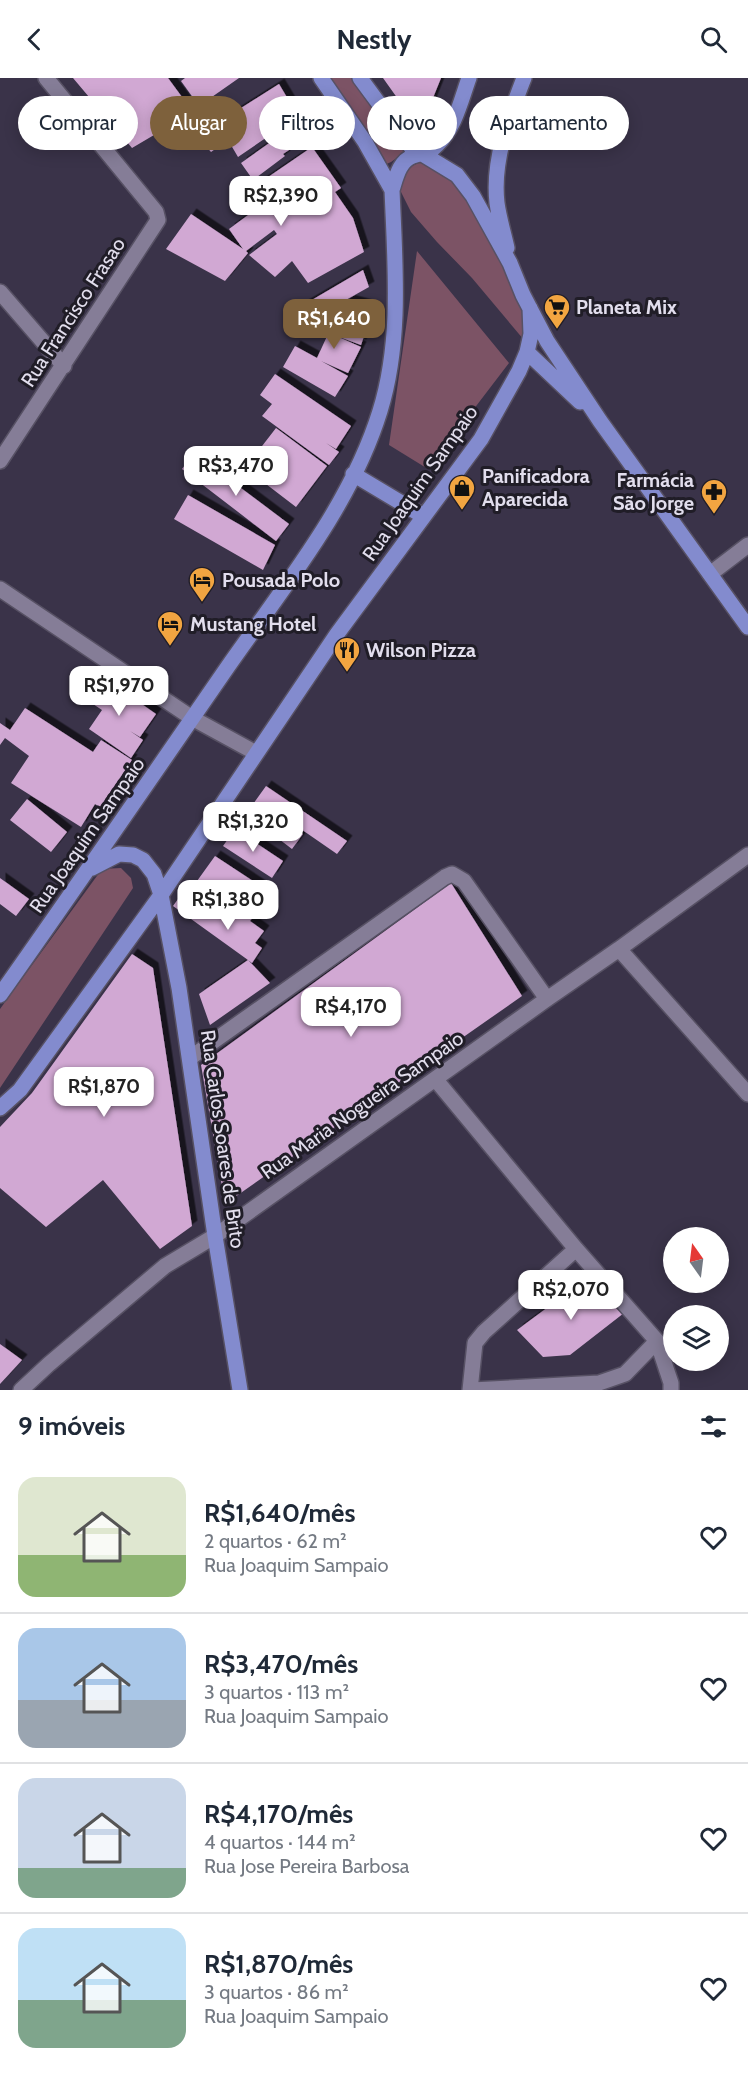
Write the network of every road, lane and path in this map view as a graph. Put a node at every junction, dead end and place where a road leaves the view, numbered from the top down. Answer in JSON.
{"nodes":[{"id":1,"x":46,"y":78,"type":"edge"},
{"id":2,"x":321,"y":78,"type":"edge"},
{"id":3,"x":360,"y":78,"type":"edge"},
{"id":4,"x":469,"y":78,"type":"edge"},
{"id":5,"x":524,"y":78,"type":"edge"},
{"id":6,"x":424,"y":155,"type":"junction"},
{"id":7,"x":392,"y":190,"type":"junction"},
{"id":8,"x":510,"y":263,"type":"junction"},
{"id":9,"x":0,"y":292,"type":"edge"},
{"id":10,"x":530,"y":308,"type":"junction"},
{"id":11,"x":527,"y":352,"type":"junction"},
{"id":12,"x":64,"y":366,"type":"junction"},
{"id":13,"x":600,"y":421,"type":"junction"},
{"id":14,"x":0,"y":460,"type":"edge"},
{"id":15,"x":353,"y":474,"type":"junction"},
{"id":16,"x":423,"y":516,"type":"junction"},
{"id":17,"x":748,"y":545,"type":"edge"},
{"id":18,"x":710,"y":574,"type":"junction"},
{"id":19,"x":0,"y":589,"type":"edge"},
{"id":20,"x":748,"y":627,"type":"edge"},
{"id":21,"x":192,"y":718,"type":"junction"},
{"id":22,"x":256,"y":753,"type":"junction"},
{"id":23,"x":748,"y":855,"type":"edge"},
{"id":24,"x":90,"y":868,"type":"junction"},
{"id":25,"x":161,"y":895,"type":"junction"},
{"id":26,"x":619,"y":949,"type":"junction"},
{"id":27,"x":0,"y":995,"type":"edge"},
{"id":28,"x":547,"y":999,"type":"junction"},
{"id":29,"x":190,"y":1058,"type":"junction"},
{"id":30,"x":436,"y":1080,"type":"junction"},
{"id":31,"x":748,"y":1094,"type":"edge"},
{"id":32,"x":0,"y":1108,"type":"edge"},
{"id":33,"x":215,"y":1236,"type":"junction"},
{"id":34,"x":576,"y":1249,"type":"junction"},
{"id":35,"x":657,"y":1341,"type":"junction"},
{"id":36,"x":601,"y":1387,"type":"edge"},
{"id":37,"x":21,"y":1390,"type":"edge"},
{"id":38,"x":240,"y":1390,"type":"edge"},
{"id":39,"x":471,"y":1390,"type":"edge"},
{"id":40,"x":671,"y":1390,"type":"edge"}],
"edges":[{"from":1,"to":12,"type":"street","name":"Rua Francisco Frasao"},
{"from":2,"to":7,"type":"main road"},
{"from":3,"to":6,"type":"main road"},
{"from":4,"to":6,"type":"main road","name":"Rua Joaquim Sampaio"},
{"from":5,"to":8,"type":"main road"},
{"from":6,"to":7,"type":"main road","name":"Rua Joaquim Sampaio"},
{"from":6,"to":8,"type":"main road"},
{"from":7,"to":15,"type":"main road","name":"Rua Joaquim Sampaio"},
{"from":8,"to":10,"type":"main road"},
{"from":9,"to":12,"type":"street"},
{"from":10,"to":11,"type":"main road","name":"Rua Joaquim Sampaio"},
{"from":10,"to":13,"type":"main road"},
{"from":11,"to":13,"type":"main road"},
{"from":11,"to":16,"type":"main road","name":"Rua Joaquim Sampaio"},
{"from":12,"to":14,"type":"street","name":"Rua Francisco Frasao"},
{"from":13,"to":18,"type":"main road"},
{"from":15,"to":16,"type":"main road"},
{"from":15,"to":21,"type":"main road","name":"Rua Joaquim Sampaio"},
{"from":16,"to":22,"type":"main road","name":"Rua Joaquim Sampaio"},
{"from":17,"to":18,"type":"street"},
{"from":18,"to":20,"type":"main road"},
{"from":19,"to":21,"type":"street"},
{"from":21,"to":22,"type":"street"},
{"from":21,"to":24,"type":"main road","name":"Rua Joaquim Sampaio"},
{"from":22,"to":25,"type":"main road","name":"Rua Joaquim Sampaio"},
{"from":23,"to":26,"type":"street","name":"Rua Maria Nogueira Sampaio"},
{"from":24,"to":25,"type":"main road","name":"Rua Carlos Soares de Brito"},
{"from":24,"to":27,"type":"main road","name":"Rua Joaquim Sampaio"},
{"from":25,"to":29,"type":"main road","name":"Rua Carlos Soares de Brito"},
{"from":25,"to":32,"type":"main road","name":"Rua Joaquim Sampaio"},
{"from":26,"to":28,"type":"street","name":"Rua Maria Nogueira Sampaio"},
{"from":26,"to":31,"type":"street"},
{"from":28,"to":29,"type":"street"},
{"from":28,"to":30,"type":"street","name":"Rua Maria Nogueira Sampaio"},
{"from":29,"to":33,"type":"main road","name":"Rua Carlos Soares de Brito"},
{"from":30,"to":33,"type":"street","name":"Rua Maria Nogueira Sampaio"},
{"from":30,"to":34,"type":"street"},
{"from":33,"to":37,"type":"street","name":"Rua Maria Nogueira Sampaio"},
{"from":33,"to":38,"type":"main road","name":"Rua Carlos Soares de Brito"},
{"from":34,"to":35,"type":"street"},
{"from":34,"to":39,"type":"street"},
{"from":35,"to":36,"type":"street"},
{"from":35,"to":40,"type":"street"},
{"from":36,"to":39,"type":"street"}]}
